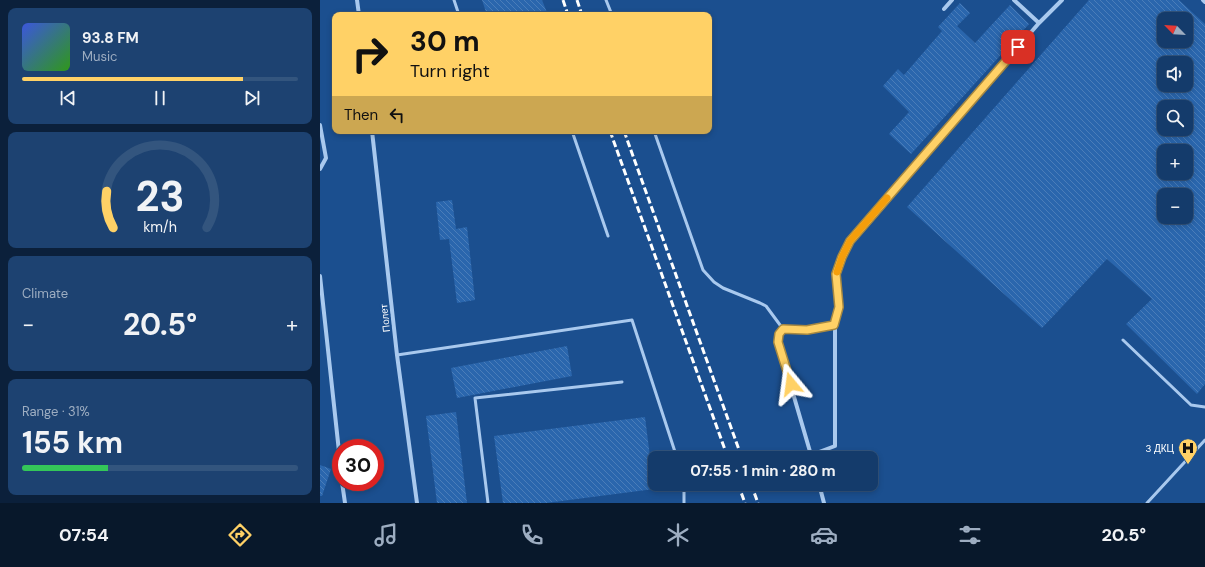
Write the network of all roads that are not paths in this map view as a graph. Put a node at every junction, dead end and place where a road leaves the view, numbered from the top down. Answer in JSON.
{"nodes":[{"id":1,"x":357,"y":0,"type":"edge"},
{"id":2,"x":454,"y":0,"type":"edge"},
{"id":3,"x":606,"y":0,"type":"edge"},
{"id":4,"x":952,"y":0,"type":"edge"},
{"id":5,"x":1014,"y":0,"type":"edge"},
{"id":6,"x":1062,"y":0,"type":"edge"},
{"id":7,"x":944,"y":9,"type":"dead end"},
{"id":8,"x":359,"y":12,"type":"edge"},
{"id":9,"x":458,"y":12,"type":"edge"},
{"id":10,"x":611,"y":12,"type":"edge"},
{"id":11,"x":1038,"y":23,"type":"junction"},
{"id":12,"x":320,"y":125,"type":"edge"},
{"id":13,"x":372,"y":134,"type":"edge"},
{"id":14,"x":573,"y":134,"type":"edge"},
{"id":15,"x":655,"y":134,"type":"edge"},
{"id":16,"x":320,"y":169,"type":"edge"},
{"id":17,"x":608,"y":236,"type":"dead end"},
{"id":18,"x":320,"y":276,"type":"edge"},
{"id":19,"x":834,"y":325,"type":"junction"},
{"id":20,"x":320,"y":328,"type":"edge"},
{"id":21,"x":325,"y":328,"type":"junction"},
{"id":22,"x":783,"y":329,"type":"junction"},
{"id":23,"x":1123,"y":340,"type":"dead end"},
{"id":24,"x":397,"y":355,"type":"junction"},
{"id":25,"x":622,"y":382,"type":"dead end"},
{"id":26,"x":1205,"y":407,"type":"edge"},
{"id":27,"x":338,"y":439,"type":"edge"},
{"id":28,"x":1205,"y":440,"type":"edge"},
{"id":29,"x":675,"y":451,"type":"edge"},
{"id":30,"x":811,"y":451,"type":"edge"},
{"id":31,"x":824,"y":451,"type":"edge"},
{"id":32,"x":343,"y":491,"type":"edge"},
{"id":33,"x":684,"y":491,"type":"edge"},
{"id":34,"x":821,"y":491,"type":"edge"},
{"id":35,"x":345,"y":503,"type":"edge"},
{"id":36,"x":417,"y":503,"type":"edge"},
{"id":37,"x":488,"y":503,"type":"edge"},
{"id":38,"x":684,"y":503,"type":"edge"},
{"id":39,"x":824,"y":503,"type":"edge"},
{"id":40,"x":1147,"y":503,"type":"edge"}],
"edges":[{"from":1,"to":8,"type":"street"},
{"from":2,"to":9,"type":"lane"},
{"from":3,"to":10,"type":"lane"},
{"from":4,"to":7,"type":"street"},
{"from":5,"to":11,"type":"street"},
{"from":6,"to":11,"type":"street"},
{"from":11,"to":19,"type":"street"},
{"from":12,"to":16,"type":"street"},
{"from":13,"to":24,"type":"street","name":"Полет"},
{"from":14,"to":17,"type":"lane"},
{"from":15,"to":22,"type":"lane"},
{"from":18,"to":21,"type":"street"},
{"from":19,"to":22,"type":"street"},
{"from":19,"to":31,"type":"street"},
{"from":20,"to":21,"type":"lane"},
{"from":21,"to":27,"type":"street"},
{"from":22,"to":30,"type":"street"},
{"from":23,"to":26,"type":"lane"},
{"from":24,"to":29,"type":"lane"},
{"from":24,"to":36,"type":"street","name":"Полет"},
{"from":25,"to":37,"type":"lane"},
{"from":28,"to":40,"type":"lane"},
{"from":32,"to":35,"type":"street"},
{"from":33,"to":38,"type":"lane"},
{"from":34,"to":39,"type":"street"}]}
